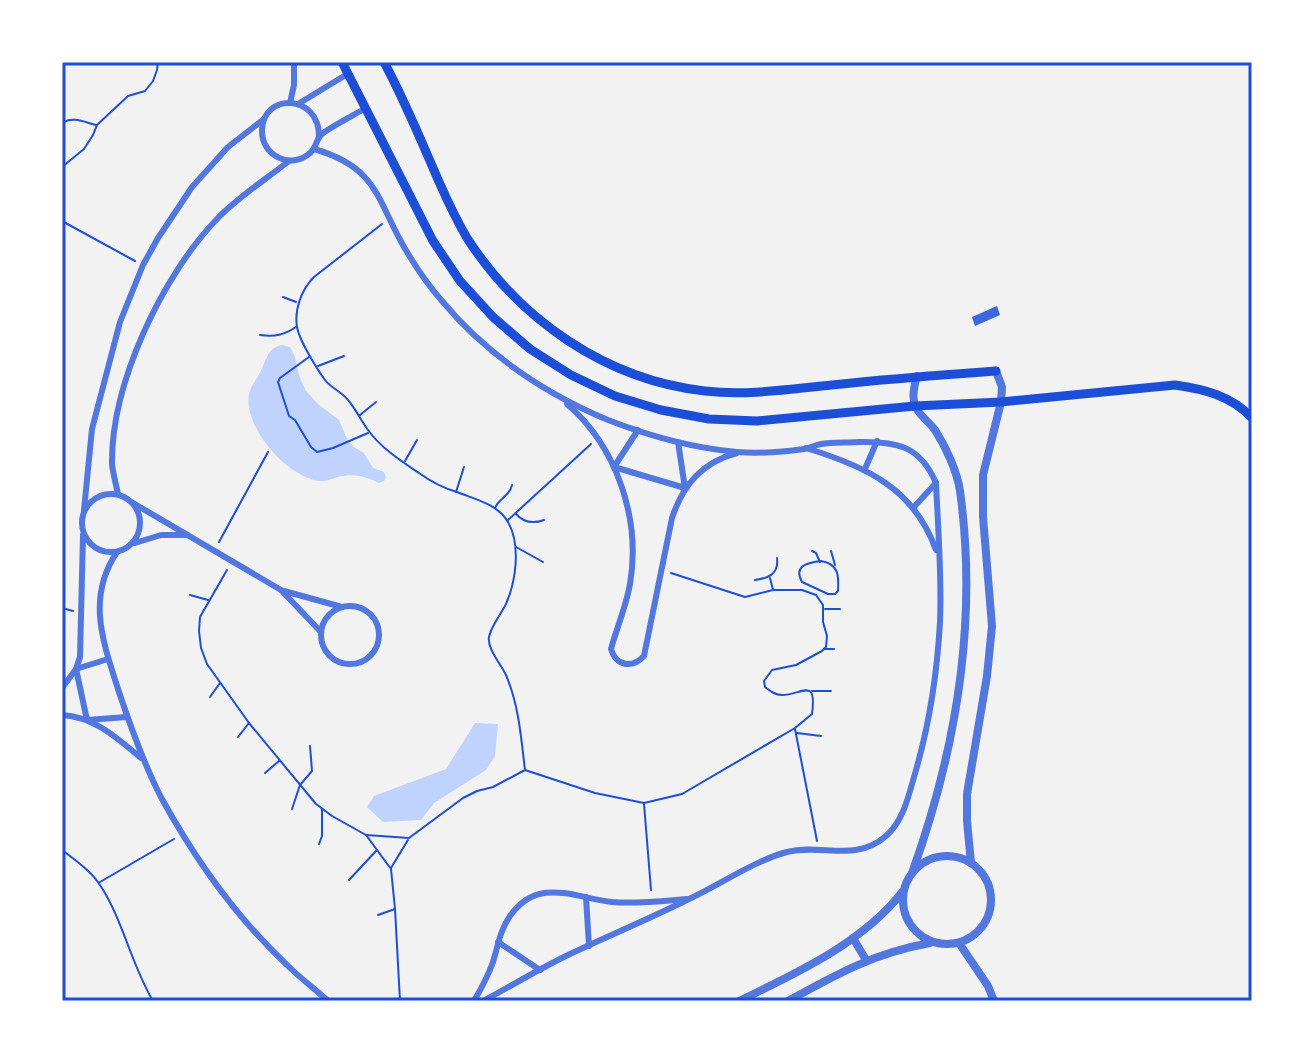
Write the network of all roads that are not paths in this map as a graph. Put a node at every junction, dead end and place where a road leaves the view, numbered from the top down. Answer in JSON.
{"nodes":[{"id":1,"x":294,"y":62,"type":"edge"},
{"id":2,"x":342,"y":62,"type":"edge"},
{"id":3,"x":384,"y":62,"type":"edge"},
{"id":4,"x":349,"y":73,"type":"junction"},
{"id":5,"x":294,"y":103,"type":"junction"},
{"id":6,"x":367,"y":107,"type":"junction"},
{"id":7,"x":264,"y":119,"type":"junction"},
{"id":8,"x":319,"y":136,"type":"junction"},
{"id":9,"x":314,"y":149,"type":"junction"},
{"id":10,"x":289,"y":161,"type":"junction"},
{"id":11,"x":996,"y":371,"type":"joint"},
{"id":12,"x":917,"y":376,"type":"junction"},
{"id":13,"x":558,"y":397,"type":"junction"},
{"id":14,"x":1001,"y":402,"type":"junction"},
{"id":15,"x":915,"y":406,"type":"junction"},
{"id":16,"x":1252,"y":418,"type":"edge"},
{"id":17,"x":638,"y":430,"type":"junction"},
{"id":18,"x":877,"y":441,"type":"junction"},
{"id":19,"x":678,"y":442,"type":"junction"},
{"id":20,"x":806,"y":448,"type":"junction"},
{"id":21,"x":739,"y":452,"type":"junction"},
{"id":22,"x":614,"y":467,"type":"junction"},
{"id":23,"x":865,"y":469,"type":"junction"},
{"id":24,"x":936,"y":483,"type":"junction"},
{"id":25,"x":685,"y":488,"type":"junction"},
{"id":26,"x":118,"y":494,"type":"junction"},
{"id":27,"x":133,"y":503,"type":"junction"},
{"id":28,"x":913,"y":508,"type":"junction"},
{"id":29,"x":84,"y":510,"type":"junction"},
{"id":30,"x":83,"y":531,"type":"junction"},
{"id":31,"x":190,"y":536,"type":"junction"},
{"id":32,"x":133,"y":544,"type":"junction"},
{"id":33,"x":117,"y":552,"type":"junction"},
{"id":34,"x":939,"y":559,"type":"junction"},
{"id":35,"x":281,"y":590,"type":"junction"},
{"id":36,"x":342,"y":607,"type":"junction"},
{"id":37,"x":321,"y":632,"type":"junction"},
{"id":38,"x":108,"y":659,"type":"junction"},
{"id":39,"x":76,"y":669,"type":"junction"},
{"id":40,"x":62,"y":688,"type":"edge"},
{"id":41,"x":62,"y":715,"type":"edge"},
{"id":42,"x":127,"y":717,"type":"junction"},
{"id":43,"x":87,"y":720,"type":"junction"},
{"id":44,"x":144,"y":761,"type":"junction"},
{"id":45,"x":971,"y":863,"type":"junction"},
{"id":46,"x":912,"y":873,"type":"junction"},
{"id":47,"x":904,"y":890,"type":"junction"},
{"id":48,"x":586,"y":897,"type":"junction"},
{"id":49,"x":690,"y":899,"type":"junction"},
{"id":50,"x":853,"y":938,"type":"junction"},
{"id":51,"x":498,"y":942,"type":"junction"},
{"id":52,"x":932,"y":942,"type":"junction"},
{"id":53,"x":959,"y":943,"type":"junction"},
{"id":54,"x":589,"y":946,"type":"junction"},
{"id":55,"x":866,"y":960,"type":"junction"},
{"id":56,"x":540,"y":970,"type":"junction"},
{"id":57,"x":328,"y":1001,"type":"edge"},
{"id":58,"x":474,"y":1001,"type":"edge"},
{"id":59,"x":483,"y":1001,"type":"edge"},
{"id":60,"x":739,"y":1001,"type":"edge"},
{"id":61,"x":788,"y":1001,"type":"edge"},
{"id":62,"x":994,"y":1001,"type":"edge"}],
"edges":[{"from":1,"to":5,"type":"street"},
{"from":2,"to":4,"type":"main road"},
{"from":3,"to":12,"type":"main road"},
{"from":4,"to":5,"type":"street"},
{"from":4,"to":6,"type":"main road"},
{"from":5,"to":7,"type":"street"},
{"from":5,"to":8,"type":"street"},
{"from":6,"to":8,"type":"street"},
{"from":6,"to":15,"type":"main road"},
{"from":7,"to":10,"type":"street"},
{"from":7,"to":29,"type":"street"},
{"from":8,"to":9,"type":"street"},
{"from":9,"to":10,"type":"street"},
{"from":9,"to":13,"type":"street"},
{"from":10,"to":26,"type":"street"},
{"from":11,"to":12,"type":"main road"},
{"from":11,"to":14,"type":"street"},
{"from":12,"to":15,"type":"street"},
{"from":13,"to":17,"type":"street"},
{"from":13,"to":22,"type":"street"},
{"from":14,"to":15,"type":"main road"},
{"from":14,"to":16,"type":"main road"},
{"from":14,"to":45,"type":"street"},
{"from":15,"to":46,"type":"street"},
{"from":17,"to":19,"type":"street"},
{"from":17,"to":22,"type":"street"},
{"from":18,"to":20,"type":"street"},
{"from":18,"to":23,"type":"street"},
{"from":18,"to":24,"type":"street"},
{"from":19,"to":21,"type":"street"},
{"from":19,"to":25,"type":"street"},
{"from":20,"to":21,"type":"street"},
{"from":20,"to":23,"type":"street"},
{"from":21,"to":25,"type":"street"},
{"from":22,"to":25,"type":"street"},
{"from":22,"to":25,"type":"street"},
{"from":23,"to":28,"type":"street"},
{"from":24,"to":28,"type":"street"},
{"from":24,"to":34,"type":"street"},
{"from":26,"to":27,"type":"street"},
{"from":26,"to":29,"type":"street"},
{"from":27,"to":31,"type":"street"},
{"from":27,"to":32,"type":"street"},
{"from":28,"to":34,"type":"street"},
{"from":29,"to":30,"type":"street"},
{"from":30,"to":33,"type":"street"},
{"from":30,"to":39,"type":"street"},
{"from":31,"to":32,"type":"street"},
{"from":31,"to":35,"type":"street"},
{"from":32,"to":33,"type":"street"},
{"from":33,"to":38,"type":"street"},
{"from":34,"to":49,"type":"street"},
{"from":35,"to":36,"type":"street"},
{"from":35,"to":37,"type":"street"},
{"from":36,"to":37,"type":"street"},
{"from":36,"to":37,"type":"street"},
{"from":38,"to":39,"type":"street"},
{"from":38,"to":42,"type":"street"},
{"from":39,"to":40,"type":"street"},
{"from":39,"to":43,"type":"street"},
{"from":41,"to":43,"type":"street"},
{"from":42,"to":43,"type":"street"},
{"from":42,"to":44,"type":"street"},
{"from":43,"to":44,"type":"street"},
{"from":44,"to":57,"type":"street"},
{"from":45,"to":46,"type":"street"},
{"from":45,"to":53,"type":"street"},
{"from":46,"to":47,"type":"street"},
{"from":47,"to":50,"type":"street"},
{"from":47,"to":52,"type":"street"},
{"from":48,"to":49,"type":"street"},
{"from":48,"to":51,"type":"street"},
{"from":48,"to":54,"type":"street"},
{"from":49,"to":54,"type":"street"},
{"from":50,"to":55,"type":"street"},
{"from":50,"to":60,"type":"street"},
{"from":51,"to":56,"type":"street"},
{"from":51,"to":58,"type":"street"},
{"from":52,"to":53,"type":"street"},
{"from":52,"to":55,"type":"street"},
{"from":53,"to":62,"type":"street"},
{"from":54,"to":56,"type":"street"},
{"from":55,"to":61,"type":"street"},
{"from":56,"to":59,"type":"street"}]}
